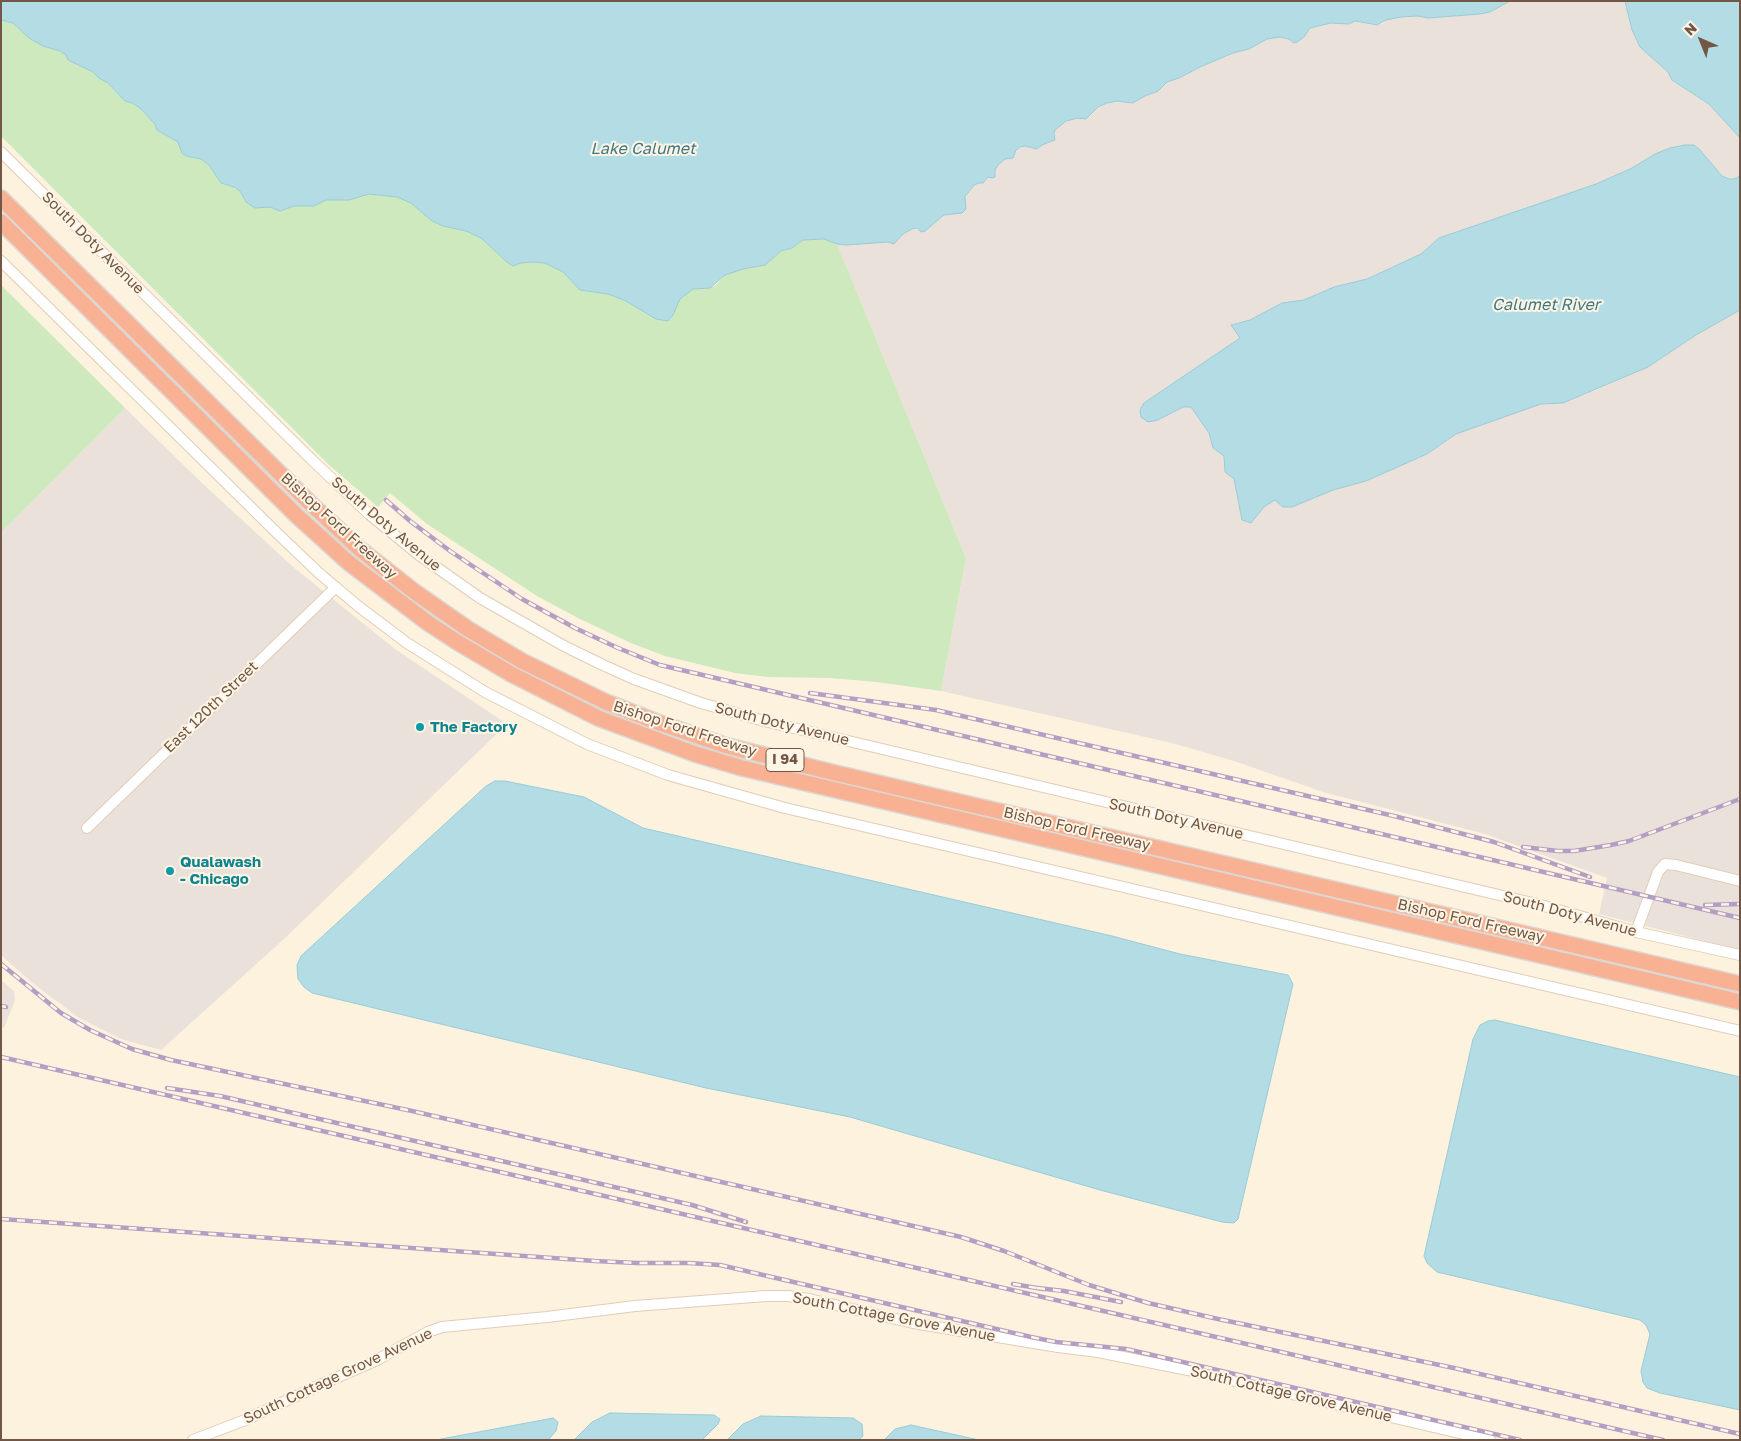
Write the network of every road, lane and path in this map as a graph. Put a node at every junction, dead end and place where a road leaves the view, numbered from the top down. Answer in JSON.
{"nodes":[{"id":1,"x":1,"y":152,"type":"edge"},
{"id":2,"x":1,"y":198,"type":"edge"},
{"id":3,"x":1,"y":222,"type":"edge"},
{"id":4,"x":1,"y":261,"type":"edge"},
{"id":5,"x":336,"y":587,"type":"junction"},
{"id":6,"x":87,"y":828,"type":"dead end"},
{"id":7,"x":1740,"y":881,"type":"edge"},
{"id":8,"x":1636,"y":932,"type":"junction"},
{"id":9,"x":1740,"y":955,"type":"edge"},
{"id":10,"x":1740,"y":984,"type":"edge"},
{"id":11,"x":1740,"y":1002,"type":"edge"},
{"id":12,"x":1740,"y":1031,"type":"edge"},
{"id":13,"x":193,"y":1440,"type":"edge"},
{"id":14,"x":1490,"y":1440,"type":"edge"}],
"edges":[{"from":1,"to":8,"type":"street","name":"South Doty Avenue"},
{"from":2,"to":10,"type":"highway","name":"Bishop Ford Freeway","number":"I 94"},
{"from":3,"to":11,"type":"highway","name":"Bishop Ford Freeway","number":"I 94"},
{"from":4,"to":5,"type":"street"},
{"from":5,"to":6,"type":"street","name":"East 120th Street"},
{"from":5,"to":12,"type":"street"},
{"from":7,"to":8,"type":"street"},
{"from":8,"to":9,"type":"street","name":"South Doty Avenue"},
{"from":13,"to":14,"type":"street","name":"South Cottage Grove Avenue"}]}
